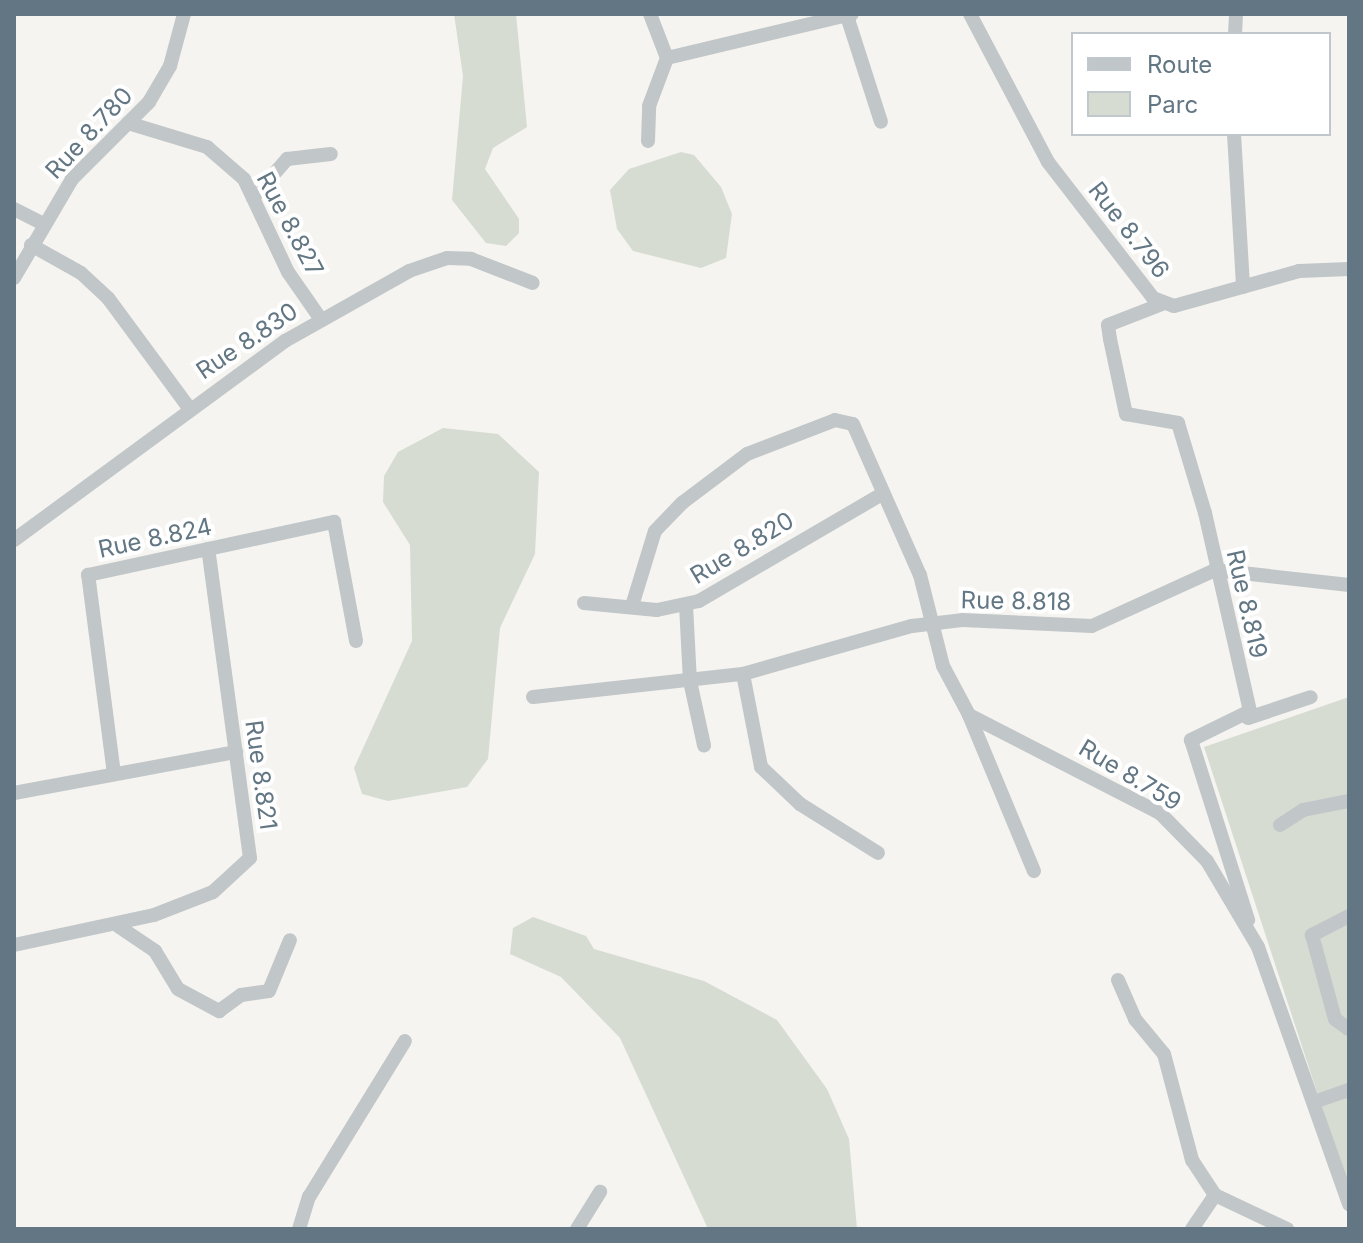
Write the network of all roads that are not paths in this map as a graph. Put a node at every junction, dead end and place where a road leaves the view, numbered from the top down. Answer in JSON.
{"nodes":[{"id":1,"x":184,"y":14,"type":"edge"},
{"id":2,"x":650,"y":14,"type":"edge"},
{"id":3,"x":970,"y":14,"type":"edge"},
{"id":4,"x":850,"y":15,"type":"edge"},
{"id":5,"x":802,"y":20,"type":"edge"},
{"id":6,"x":667,"y":58,"type":"junction"},
{"id":7,"x":881,"y":122,"type":"dead end"},
{"id":8,"x":128,"y":123,"type":"junction"},
{"id":9,"x":1234,"y":136,"type":"edge"},
{"id":10,"x":648,"y":141,"type":"dead end"},
{"id":11,"x":331,"y":154,"type":"dead end"},
{"id":12,"x":253,"y":198,"type":"junction"},
{"id":13,"x":14,"y":209,"type":"edge"},
{"id":14,"x":42,"y":223,"type":"junction"},
{"id":15,"x":31,"y":245,"type":"junction"},
{"id":16,"x":1349,"y":269,"type":"edge"},
{"id":17,"x":14,"y":278,"type":"edge"},
{"id":18,"x":533,"y":283,"type":"dead end"},
{"id":19,"x":1243,"y":287,"type":"junction"},
{"id":20,"x":1162,"y":304,"type":"junction"},
{"id":21,"x":320,"y":318,"type":"junction"},
{"id":22,"x":189,"y":408,"type":"junction"},
{"id":23,"x":882,"y":494,"type":"junction"},
{"id":24,"x":14,"y":540,"type":"edge"},
{"id":25,"x":208,"y":549,"type":"junction"},
{"id":26,"x":1215,"y":570,"type":"junction"},
{"id":27,"x":1349,"y":585,"type":"edge"},
{"id":28,"x":584,"y":603,"type":"dead end"},
{"id":29,"x":686,"y":605,"type":"junction"},
{"id":30,"x":632,"y":606,"type":"junction"},
{"id":31,"x":933,"y":624,"type":"junction"},
{"id":32,"x":356,"y":641,"type":"dead end"},
{"id":33,"x":743,"y":674,"type":"junction"},
{"id":34,"x":690,"y":681,"type":"junction"},
{"id":35,"x":533,"y":697,"type":"dead end"},
{"id":36,"x":1311,"y":697,"type":"dead end"},
{"id":37,"x":969,"y":715,"type":"junction"},
{"id":38,"x":1248,"y":718,"type":"junction"},
{"id":39,"x":704,"y":745,"type":"dead end"},
{"id":40,"x":236,"y":752,"type":"junction"},
{"id":41,"x":114,"y":774,"type":"junction"},
{"id":42,"x":14,"y":793,"type":"edge"},
{"id":43,"x":1349,"y":801,"type":"edge"},
{"id":44,"x":1280,"y":825,"type":"dead end"},
{"id":45,"x":878,"y":853,"type":"dead end"},
{"id":46,"x":1034,"y":871,"type":"dead end"},
{"id":47,"x":1349,"y":916,"type":"edge"},
{"id":48,"x":118,"y":926,"type":"junction"},
{"id":49,"x":290,"y":940,"type":"dead end"},
{"id":50,"x":14,"y":945,"type":"edge"},
{"id":51,"x":1258,"y":947,"type":"junction"},
{"id":52,"x":1118,"y":980,"type":"dead end"},
{"id":53,"x":1349,"y":1029,"type":"edge"},
{"id":54,"x":405,"y":1041,"type":"dead end"},
{"id":55,"x":1349,"y":1090,"type":"edge"},
{"id":56,"x":1314,"y":1102,"type":"junction"},
{"id":57,"x":600,"y":1192,"type":"dead end"},
{"id":58,"x":1215,"y":1195,"type":"junction"},
{"id":59,"x":1349,"y":1204,"type":"edge"},
{"id":60,"x":299,"y":1229,"type":"edge"},
{"id":61,"x":577,"y":1229,"type":"edge"},
{"id":62,"x":1192,"y":1229,"type":"edge"},
{"id":63,"x":1287,"y":1229,"type":"edge"}],
"edges":[{"from":1,"to":8,"type":"street","name":"Rue 8.780"},
{"from":2,"to":6,"type":"street"},
{"from":3,"to":20,"type":"street","name":"Rue 8.796"},
{"from":4,"to":5,"type":"street"},
{"from":4,"to":7,"type":"street"},
{"from":5,"to":6,"type":"street"},
{"from":6,"to":10,"type":"street"},
{"from":8,"to":12,"type":"street","name":"Rue 8.827"},
{"from":8,"to":14,"type":"street","name":"Rue 8.780"},
{"from":9,"to":19,"type":"street"},
{"from":11,"to":12,"type":"street"},
{"from":12,"to":21,"type":"street","name":"Rue 8.827"},
{"from":13,"to":14,"type":"street"},
{"from":14,"to":15,"type":"street","name":"Rue 8.780"},
{"from":15,"to":17,"type":"street","name":"Rue 8.780"},
{"from":15,"to":22,"type":"street"},
{"from":16,"to":19,"type":"street","name":"Rue 8.796"},
{"from":18,"to":21,"type":"street","name":"Rue 8.830"},
{"from":19,"to":20,"type":"street","name":"Rue 8.796"},
{"from":20,"to":26,"type":"street","name":"Rue 8.819"},
{"from":21,"to":22,"type":"street","name":"Rue 8.830"},
{"from":22,"to":24,"type":"street","name":"Rue 8.830"},
{"from":23,"to":29,"type":"street","name":"Rue 8.820"},
{"from":23,"to":30,"type":"street"},
{"from":23,"to":31,"type":"street"},
{"from":25,"to":32,"type":"street","name":"Rue 8.824"},
{"from":25,"to":40,"type":"street","name":"Rue 8.821"},
{"from":25,"to":41,"type":"street","name":"Rue 8.824"},
{"from":26,"to":27,"type":"street"},
{"from":26,"to":31,"type":"street","name":"Rue 8.818"},
{"from":26,"to":38,"type":"street","name":"Rue 8.819"},
{"from":28,"to":30,"type":"street","name":"Rue 8.820"},
{"from":29,"to":30,"type":"street","name":"Rue 8.820"},
{"from":29,"to":34,"type":"street"},
{"from":31,"to":33,"type":"street","name":"Rue 8.818"},
{"from":31,"to":37,"type":"street"},
{"from":33,"to":34,"type":"street","name":"Rue 8.818"},
{"from":33,"to":45,"type":"street"},
{"from":34,"to":35,"type":"street","name":"Rue 8.818"},
{"from":34,"to":39,"type":"street"},
{"from":36,"to":38,"type":"street"},
{"from":37,"to":46,"type":"street"},
{"from":37,"to":51,"type":"street","name":"Rue 8.759"},
{"from":38,"to":51,"type":"street"},
{"from":40,"to":41,"type":"street"},
{"from":40,"to":48,"type":"street","name":"Rue 8.821"},
{"from":41,"to":42,"type":"street"},
{"from":43,"to":44,"type":"street"},
{"from":47,"to":53,"type":"street"},
{"from":48,"to":49,"type":"street"},
{"from":48,"to":50,"type":"street"},
{"from":51,"to":56,"type":"street","name":"Rue 8.759"},
{"from":52,"to":58,"type":"street"},
{"from":54,"to":60,"type":"street"},
{"from":55,"to":56,"type":"street"},
{"from":56,"to":59,"type":"street","name":"Rue 8.759"},
{"from":57,"to":61,"type":"street"},
{"from":58,"to":62,"type":"street"},
{"from":58,"to":63,"type":"street"}]}
